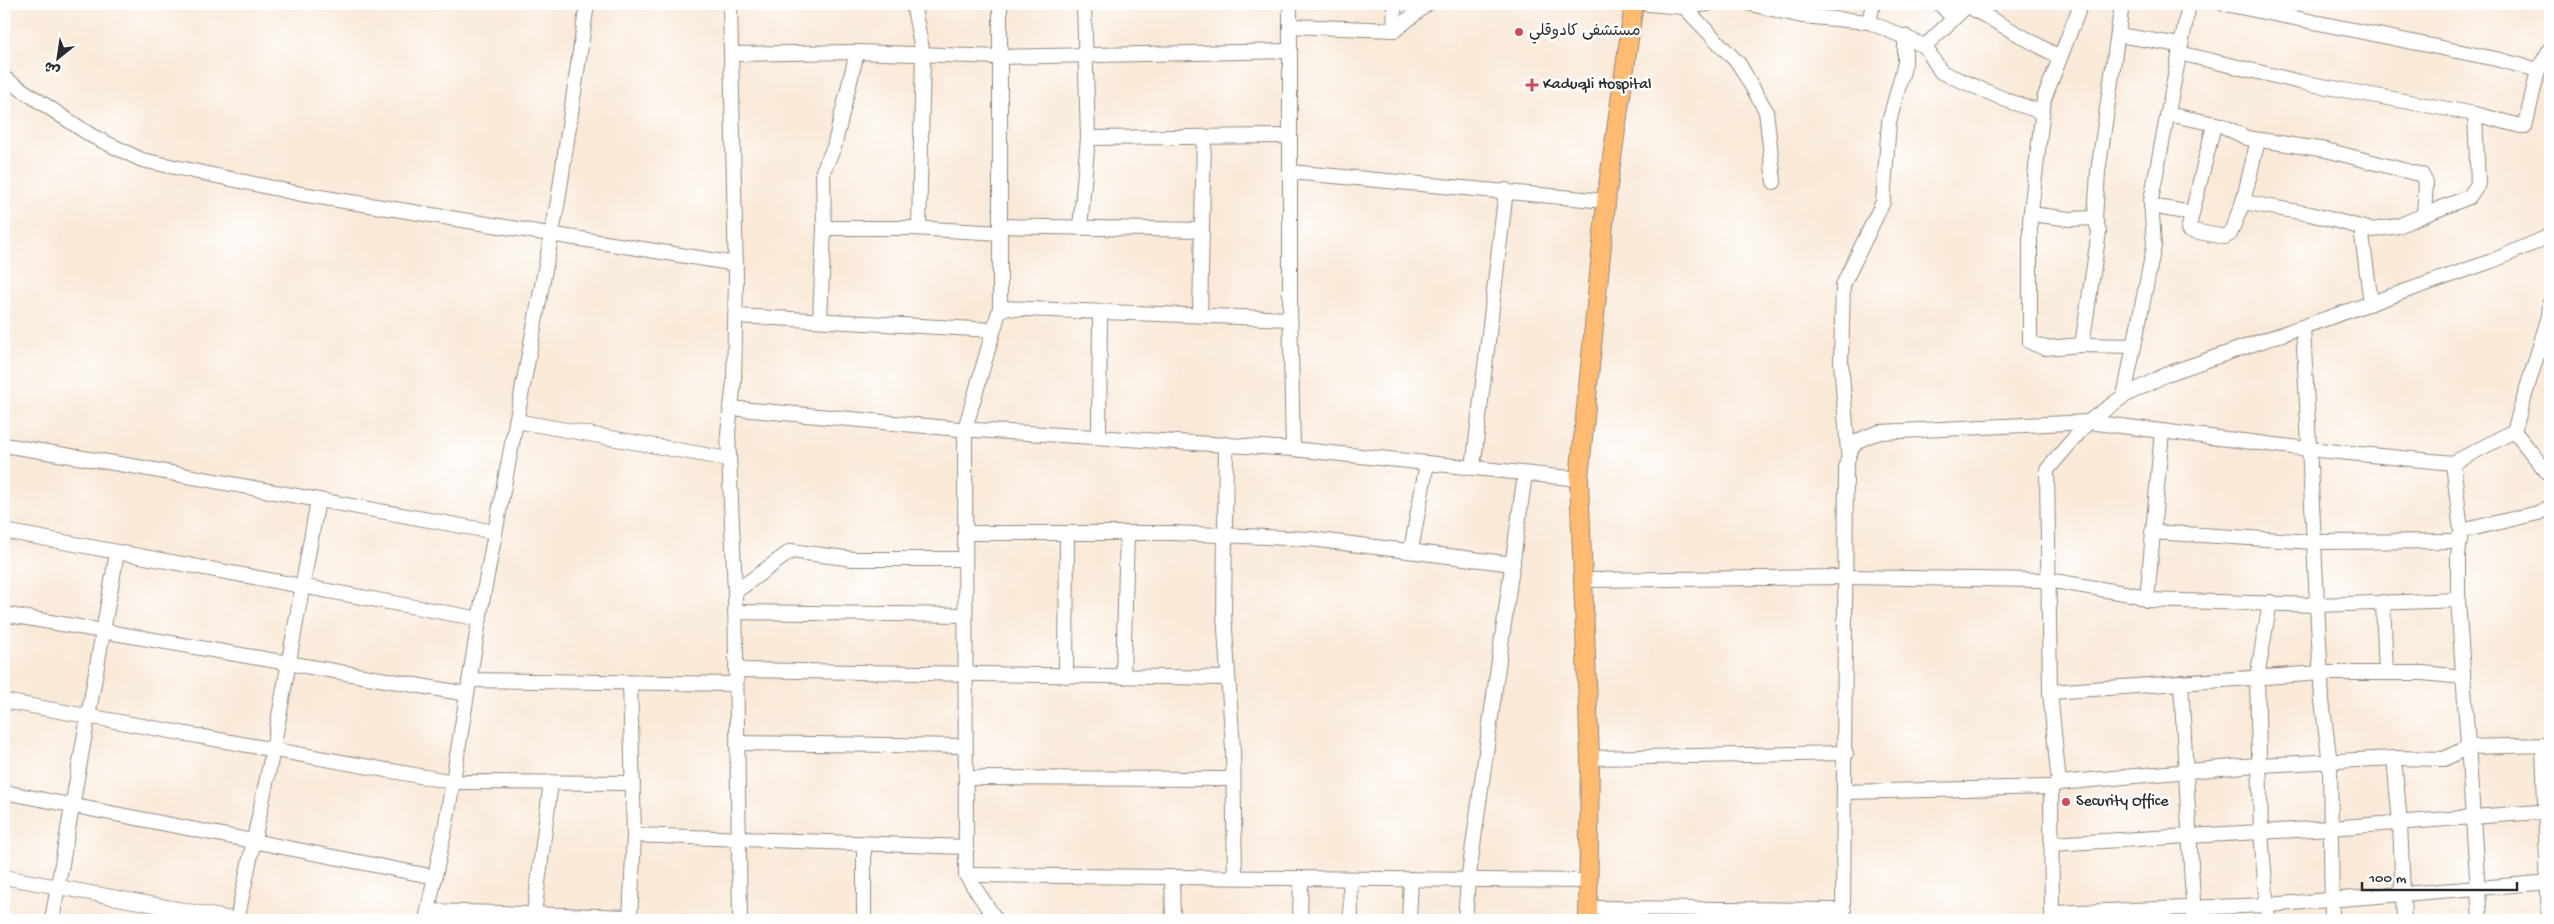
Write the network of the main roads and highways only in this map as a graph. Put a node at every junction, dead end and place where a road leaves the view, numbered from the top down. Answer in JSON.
{"nodes":[{"id":1,"x":1634,"y":4,"type":"edge"},
{"id":2,"x":1588,"y":914,"type":"edge"}],
"edges":[{"from":1,"to":2,"type":"main road"}]}
